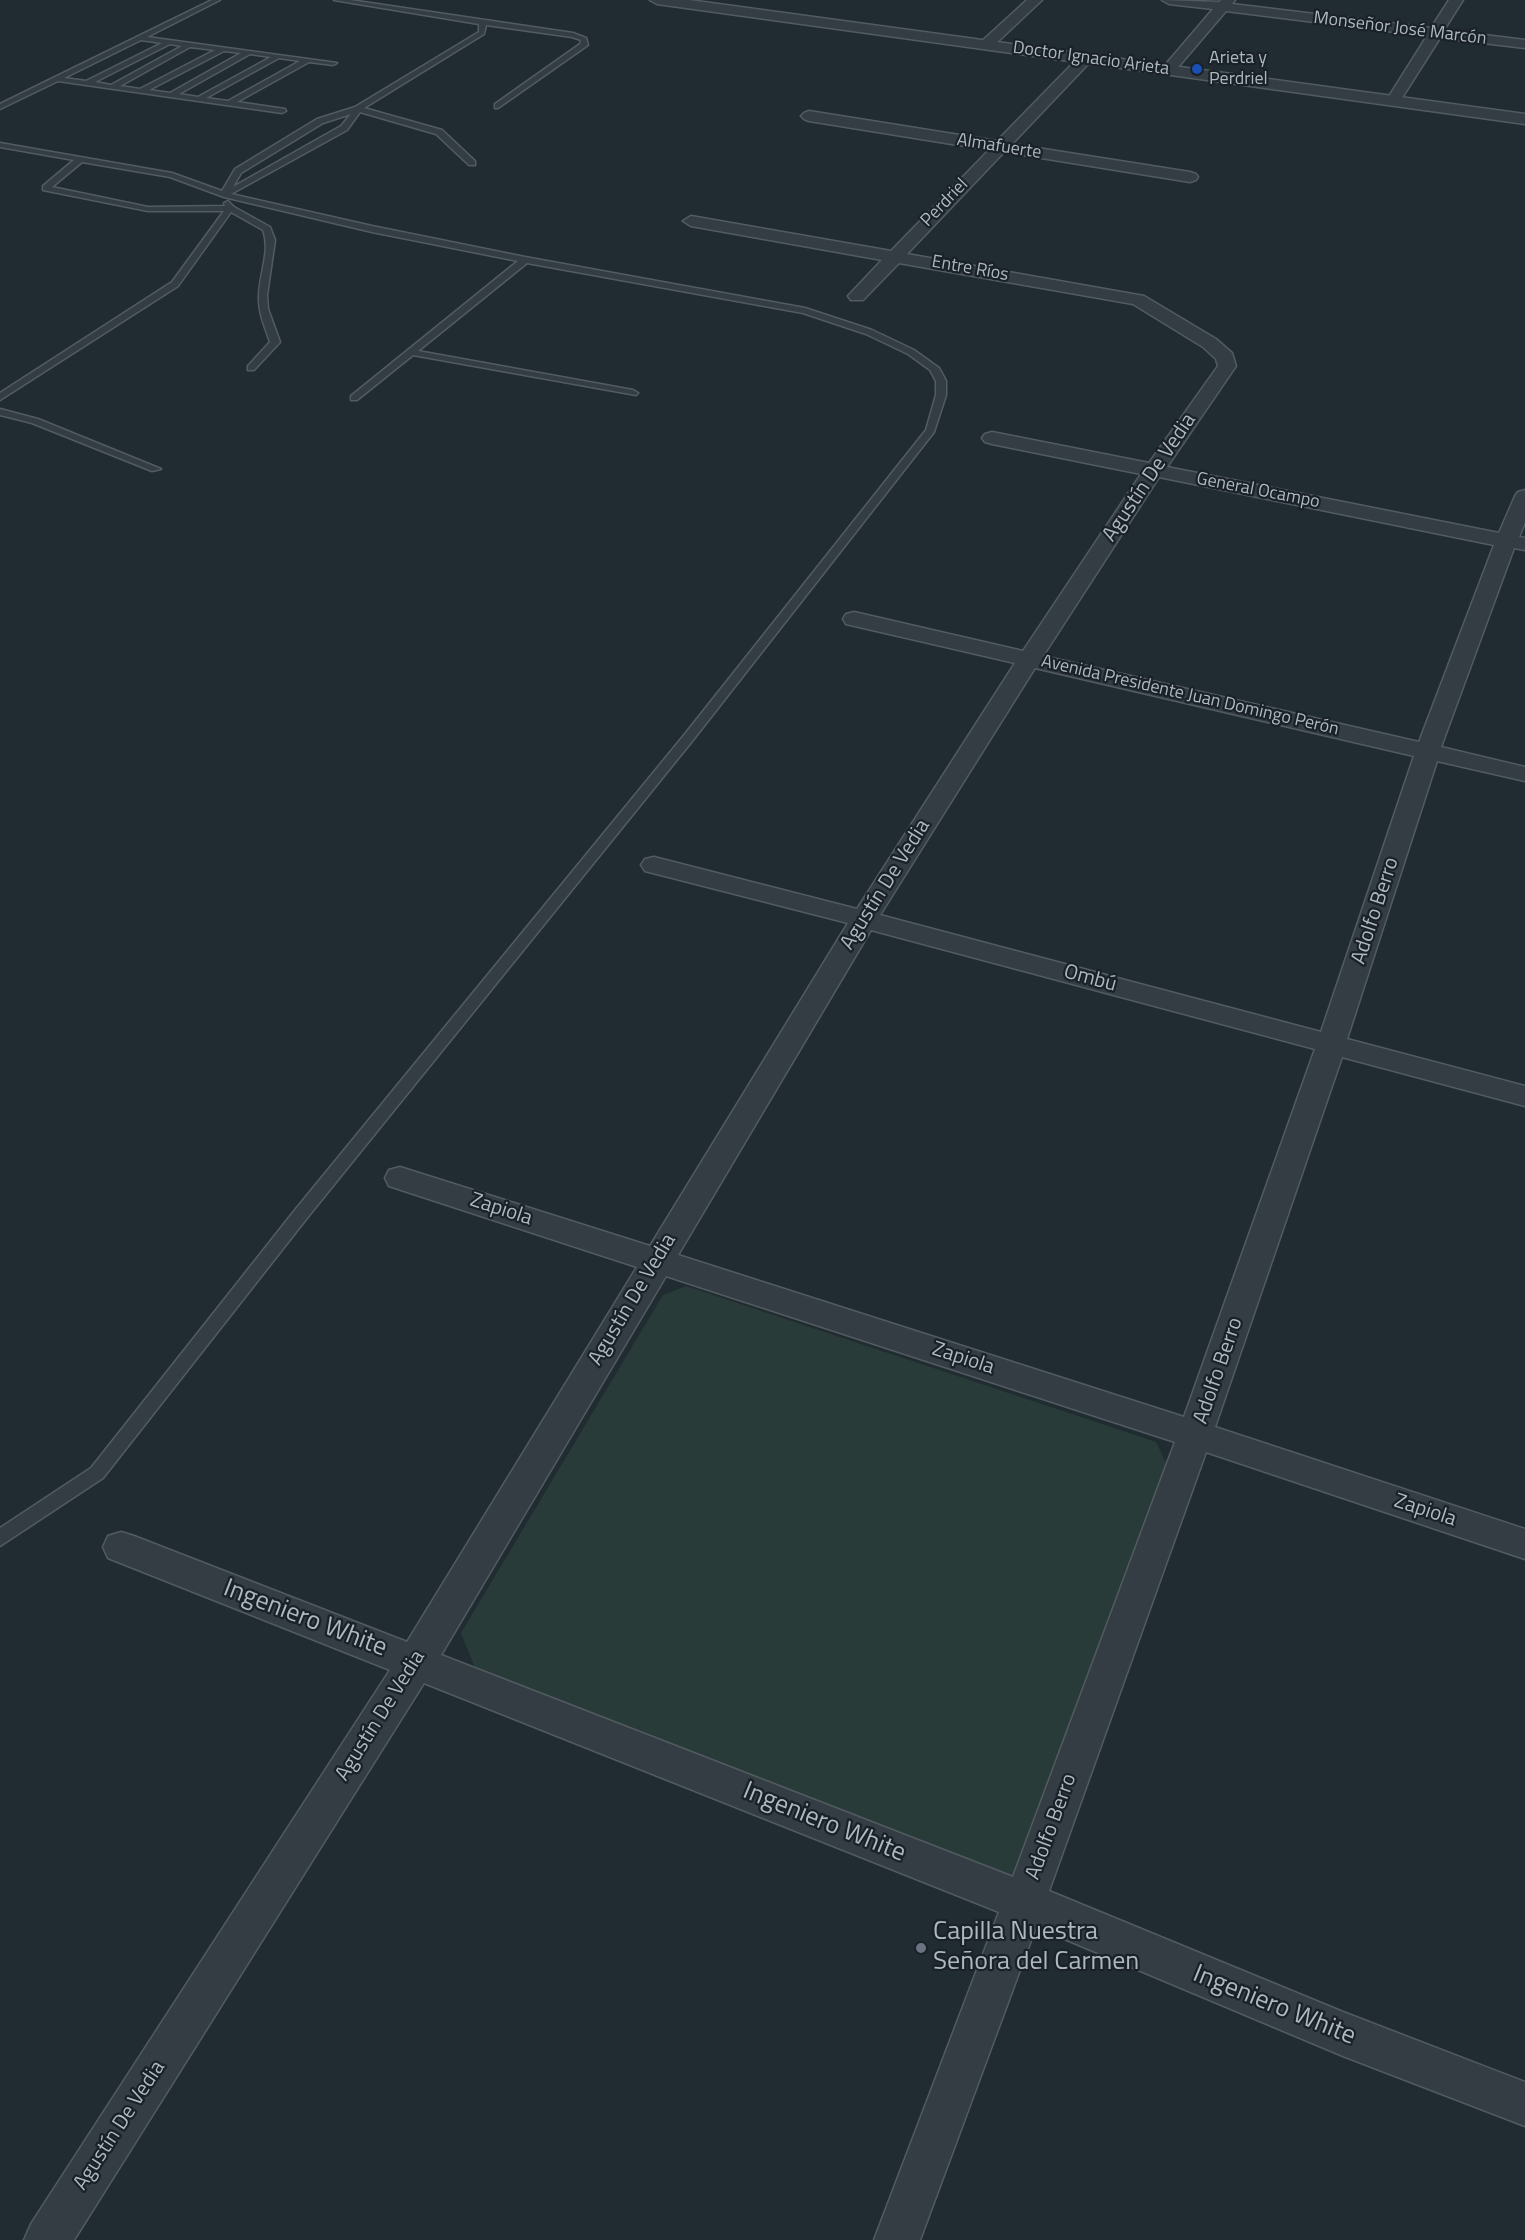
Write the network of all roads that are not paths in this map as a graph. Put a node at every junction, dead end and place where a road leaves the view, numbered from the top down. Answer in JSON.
{"nodes":[{"id":1,"x":217,"y":0,"type":"edge"},
{"id":2,"x":338,"y":0,"type":"edge"},
{"id":3,"x":657,"y":0,"type":"edge"},
{"id":4,"x":1035,"y":0,"type":"edge"},
{"id":5,"x":1168,"y":0,"type":"edge"},
{"id":6,"x":1456,"y":0,"type":"edge"},
{"id":7,"x":1225,"y":3,"type":"edge"},
{"id":8,"x":483,"y":23,"type":"junction"},
{"id":9,"x":1437,"y":33,"type":"junction"},
{"id":10,"x":139,"y":38,"type":"junction"},
{"id":11,"x":169,"y":42,"type":"junction"},
{"id":12,"x":1525,"y":44,"type":"edge"},
{"id":13,"x":188,"y":45,"type":"junction"},
{"id":14,"x":986,"y":45,"type":"junction"},
{"id":15,"x":222,"y":49,"type":"junction"},
{"id":16,"x":249,"y":52,"type":"junction"},
{"id":17,"x":278,"y":56,"type":"junction"},
{"id":18,"x":1085,"y":59,"type":"junction"},
{"id":19,"x":308,"y":60,"type":"junction"},
{"id":20,"x":333,"y":63,"type":"dead end"},
{"id":21,"x":1168,"y":70,"type":"junction"},
{"id":22,"x":56,"y":79,"type":"junction"},
{"id":23,"x":88,"y":84,"type":"junction"},
{"id":24,"x":112,"y":87,"type":"junction"},
{"id":25,"x":141,"y":91,"type":"junction"},
{"id":26,"x":172,"y":95,"type":"junction"},
{"id":27,"x":199,"y":99,"type":"junction"},
{"id":28,"x":1393,"y":101,"type":"junction"},
{"id":29,"x":230,"y":103,"type":"junction"},
{"id":30,"x":498,"y":106,"type":"dead end"},
{"id":31,"x":0,"y":107,"type":"edge"},
{"id":32,"x":358,"y":109,"type":"junction"},
{"id":33,"x":282,"y":111,"type":"dead end"},
{"id":34,"x":809,"y":116,"type":"dead end"},
{"id":35,"x":1525,"y":119,"type":"edge"},
{"id":36,"x":0,"y":145,"type":"edge"},
{"id":37,"x":999,"y":147,"type":"junction"},
{"id":38,"x":80,"y":159,"type":"junction"},
{"id":39,"x":472,"y":163,"type":"dead end"},
{"id":40,"x":1190,"y":177,"type":"dead end"},
{"id":41,"x":224,"y":195,"type":"junction"},
{"id":42,"x":230,"y":208,"type":"junction"},
{"id":43,"x":690,"y":221,"type":"dead end"},
{"id":44,"x":894,"y":256,"type":"junction"},
{"id":45,"x":525,"y":260,"type":"junction"},
{"id":46,"x":857,"y":296,"type":"dead end"},
{"id":47,"x":411,"y":352,"type":"junction"},
{"id":48,"x":1227,"y":366,"type":"joint"},
{"id":49,"x":251,"y":368,"type":"dead end"},
{"id":50,"x":633,"y":393,"type":"dead end"},
{"id":51,"x":0,"y":396,"type":"edge"},
{"id":52,"x":354,"y":398,"type":"dead end"},
{"id":53,"x":0,"y":412,"type":"edge"},
{"id":54,"x":992,"y":438,"type":"dead end"},
{"id":55,"x":156,"y":469,"type":"dead end"},
{"id":56,"x":1154,"y":470,"type":"junction"},
{"id":57,"x":1525,"y":496,"type":"edge"},
{"id":58,"x":1516,"y":542,"type":"edge"},
{"id":59,"x":854,"y":620,"type":"dead end"},
{"id":60,"x":1029,"y":659,"type":"junction"},
{"id":61,"x":1428,"y":751,"type":"junction"},
{"id":62,"x":1525,"y":774,"type":"edge"},
{"id":63,"x":654,"y":865,"type":"dead end"},
{"id":64,"x":864,"y":919,"type":"junction"},
{"id":65,"x":1332,"y":1045,"type":"junction"},
{"id":66,"x":1525,"y":1096,"type":"edge"},
{"id":67,"x":400,"y":1178,"type":"dead end"},
{"id":68,"x":657,"y":1260,"type":"junction"},
{"id":69,"x":1197,"y":1435,"type":"junction"},
{"id":70,"x":0,"y":1538,"type":"edge"},
{"id":71,"x":1525,"y":1544,"type":"edge"},
{"id":72,"x":121,"y":1547,"type":"dead end"},
{"id":73,"x":416,"y":1662,"type":"junction"},
{"id":74,"x":1025,"y":1902,"type":"junction"},
{"id":75,"x":1525,"y":2104,"type":"edge"},
{"id":76,"x":47,"y":2240,"type":"edge"},
{"id":77,"x":897,"y":2240,"type":"edge"}],
"edges":[{"from":1,"to":10,"type":"lane"},
{"from":2,"to":8,"type":"lane"},
{"from":3,"to":14,"type":"street","name":"Doctor Ignacio Arieta"},
{"from":4,"to":14,"type":"street"},
{"from":5,"to":7,"type":"street","name":"Monseñor José Marcón"},
{"from":6,"to":9,"type":"street"},
{"from":7,"to":9,"type":"street","name":"Monseñor José Marcón"},
{"from":7,"to":21,"type":"street"},
{"from":8,"to":30,"type":"lane"},
{"from":8,"to":32,"type":"lane"},
{"from":9,"to":12,"type":"street","name":"Monseñor José Marcón"},
{"from":9,"to":28,"type":"street"},
{"from":10,"to":11,"type":"lane"},
{"from":10,"to":22,"type":"lane"},
{"from":11,"to":13,"type":"lane"},
{"from":11,"to":23,"type":"lane"},
{"from":13,"to":15,"type":"lane"},
{"from":13,"to":24,"type":"lane"},
{"from":14,"to":18,"type":"street","name":"Doctor Ignacio Arieta"},
{"from":15,"to":16,"type":"lane"},
{"from":15,"to":25,"type":"lane"},
{"from":16,"to":17,"type":"lane"},
{"from":16,"to":26,"type":"lane"},
{"from":17,"to":19,"type":"lane"},
{"from":17,"to":27,"type":"lane"},
{"from":18,"to":21,"type":"street","name":"Doctor Ignacio Arieta"},
{"from":18,"to":37,"type":"street","name":"Perdriel"},
{"from":19,"to":20,"type":"lane"},
{"from":19,"to":29,"type":"lane"},
{"from":21,"to":28,"type":"street","name":"Doctor Ignacio Arieta"},
{"from":22,"to":23,"type":"lane"},
{"from":22,"to":31,"type":"lane"},
{"from":23,"to":24,"type":"lane"},
{"from":24,"to":25,"type":"lane"},
{"from":25,"to":26,"type":"lane"},
{"from":26,"to":27,"type":"lane"},
{"from":27,"to":29,"type":"lane"},
{"from":28,"to":35,"type":"street","name":"Doctor Ignacio Arieta"},
{"from":29,"to":33,"type":"lane"},
{"from":32,"to":39,"type":"lane"},
{"from":32,"to":41,"type":"lane"},
{"from":32,"to":41,"type":"lane"},
{"from":34,"to":37,"type":"street","name":"Almafuerte"},
{"from":36,"to":38,"type":"lane"},
{"from":37,"to":40,"type":"street","name":"Almafuerte"},
{"from":37,"to":44,"type":"street","name":"Perdriel"},
{"from":38,"to":41,"type":"lane"},
{"from":38,"to":42,"type":"lane"},
{"from":41,"to":42,"type":"lane"},
{"from":41,"to":45,"type":"lane"},
{"from":42,"to":49,"type":"lane"},
{"from":42,"to":51,"type":"lane"},
{"from":43,"to":44,"type":"street","name":"Entre Ríos"},
{"from":44,"to":46,"type":"street","name":"Perdriel"},
{"from":44,"to":48,"type":"street","name":"Entre Ríos"},
{"from":45,"to":47,"type":"lane"},
{"from":45,"to":70,"type":"lane"},
{"from":47,"to":50,"type":"lane"},
{"from":47,"to":52,"type":"lane"},
{"from":48,"to":56,"type":"street","name":"Agustín De Vedia"},
{"from":53,"to":55,"type":"lane"},
{"from":54,"to":56,"type":"street","name":"General Ocampo"},
{"from":56,"to":58,"type":"street","name":"General Ocampo"},
{"from":56,"to":60,"type":"street","name":"Agustín De Vedia"},
{"from":57,"to":58,"type":"street","name":"Adolfo Berro"},
{"from":58,"to":61,"type":"street","name":"Adolfo Berro"},
{"from":59,"to":60,"type":"street","name":"Avenida Presidente Juan Domingo Perón"},
{"from":60,"to":61,"type":"street","name":"Avenida Presidente Juan Domingo Perón"},
{"from":60,"to":64,"type":"street","name":"Agustín De Vedia"},
{"from":61,"to":62,"type":"street","name":"Avenida Presidente Juan Domingo Perón"},
{"from":61,"to":65,"type":"street","name":"Adolfo Berro"},
{"from":63,"to":64,"type":"street","name":"Ombú"},
{"from":64,"to":65,"type":"street","name":"Ombú"},
{"from":64,"to":68,"type":"street","name":"Agustín De Vedia"},
{"from":65,"to":66,"type":"street","name":"Ombú"},
{"from":65,"to":69,"type":"street","name":"Adolfo Berro"},
{"from":67,"to":68,"type":"street","name":"Zapiola"},
{"from":68,"to":69,"type":"street","name":"Zapiola"},
{"from":68,"to":73,"type":"street","name":"Agustín De Vedia"},
{"from":69,"to":71,"type":"street","name":"Zapiola"},
{"from":69,"to":74,"type":"street","name":"Adolfo Berro"},
{"from":72,"to":73,"type":"street","name":"Ingeniero White"},
{"from":73,"to":74,"type":"street","name":"Ingeniero White"},
{"from":73,"to":76,"type":"street","name":"Agustín De Vedia"},
{"from":74,"to":75,"type":"street","name":"Ingeniero White"},
{"from":74,"to":77,"type":"street","name":"Adolfo Berro"}]}
